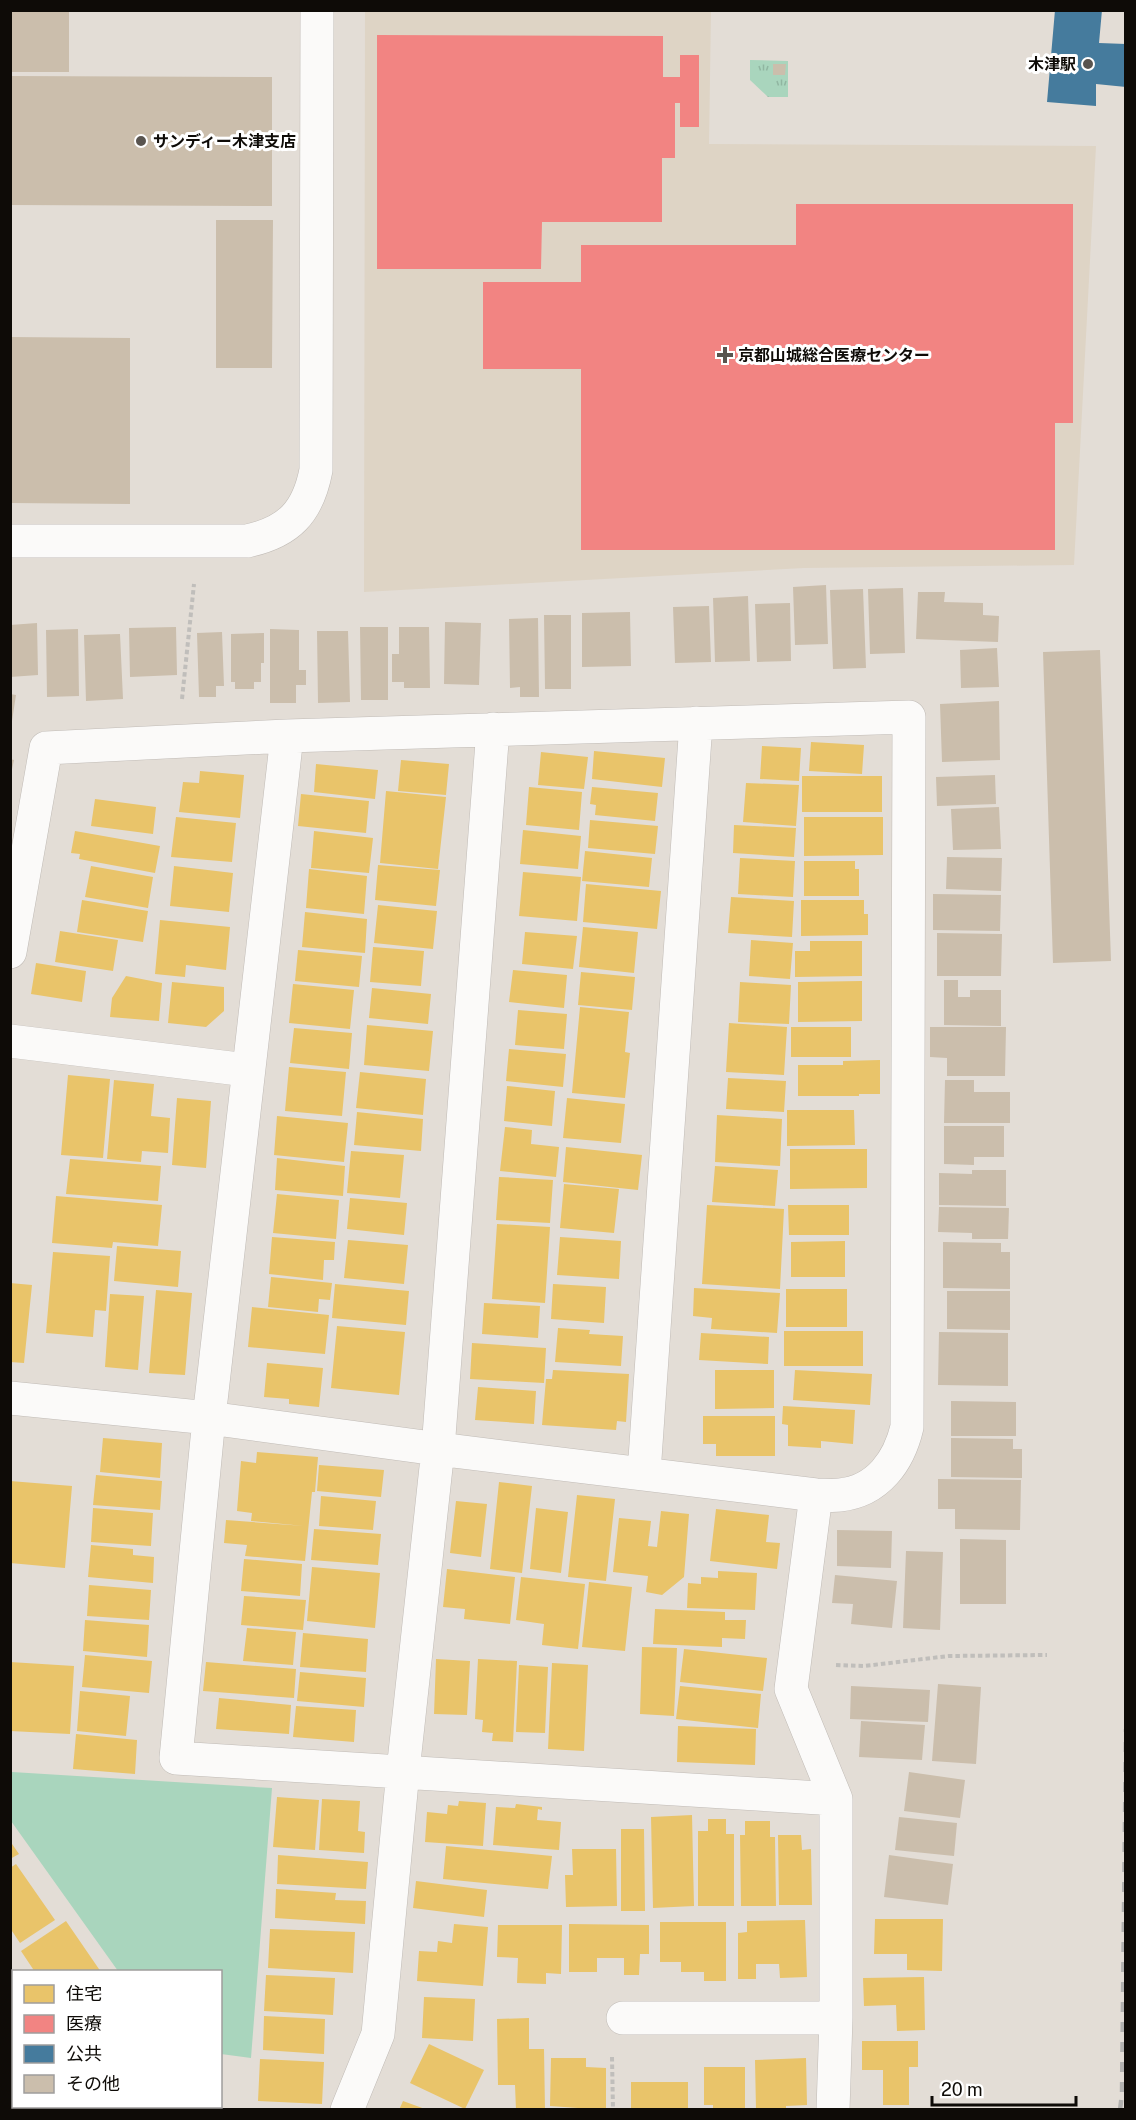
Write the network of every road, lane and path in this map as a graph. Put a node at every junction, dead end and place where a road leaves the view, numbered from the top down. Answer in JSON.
{"nodes":[{"id":1,"x":317,"y":10,"type":"edge"},
{"id":2,"x":10,"y":541,"type":"edge"},
{"id":3,"x":195,"y":579,"type":"dead end"},
{"id":4,"x":696,"y":723,"type":"junction"},
{"id":5,"x":493,"y":729,"type":"junction"},
{"id":6,"x":287,"y":736,"type":"junction"},
{"id":7,"x":177,"y":741,"type":"junction"},
{"id":8,"x":10,"y":952,"type":"edge"},
{"id":9,"x":10,"y":1041,"type":"edge"},
{"id":10,"x":247,"y":1070,"type":"junction"},
{"id":11,"x":10,"y":1398,"type":"edge"},
{"id":12,"x":209,"y":1418,"type":"junction"},
{"id":13,"x":438,"y":1449,"type":"junction"},
{"id":14,"x":644,"y":1473,"type":"junction"},
{"id":15,"x":816,"y":1495,"type":"junction"},
{"id":16,"x":1047,"y":1655,"type":"dead end"},
{"id":17,"x":794,"y":1664,"type":"junction"},
{"id":18,"x":403,"y":1771,"type":"junction"},
{"id":19,"x":836,"y":1799,"type":"junction"},
{"id":20,"x":836,"y":2018,"type":"junction"},
{"id":21,"x":622,"y":2019,"type":"joint"},
{"id":22,"x":347,"y":2109,"type":"edge"},
{"id":23,"x":614,"y":2109,"type":"edge"},
{"id":24,"x":833,"y":2109,"type":"edge"}],
"edges":[{"from":1,"to":2,"type":"street"},
{"from":3,"to":7,"type":"path"},
{"from":4,"to":5,"type":"street"},
{"from":4,"to":14,"type":"street"},
{"from":4,"to":15,"type":"street"},
{"from":5,"to":6,"type":"street"},
{"from":5,"to":13,"type":"street"},
{"from":6,"to":7,"type":"street"},
{"from":6,"to":10,"type":"street"},
{"from":7,"to":8,"type":"street"},
{"from":9,"to":10,"type":"street"},
{"from":10,"to":12,"type":"street"},
{"from":11,"to":12,"type":"street"},
{"from":12,"to":13,"type":"street"},
{"from":12,"to":18,"type":"street"},
{"from":13,"to":14,"type":"street"},
{"from":13,"to":18,"type":"street"},
{"from":14,"to":15,"type":"street"},
{"from":15,"to":17,"type":"street"},
{"from":16,"to":17,"type":"path"},
{"from":17,"to":19,"type":"street"},
{"from":18,"to":19,"type":"street"},
{"from":18,"to":22,"type":"street"},
{"from":19,"to":20,"type":"street"},
{"from":20,"to":21,"type":"street"},
{"from":20,"to":24,"type":"street"},
{"from":21,"to":23,"type":"path"}]}
